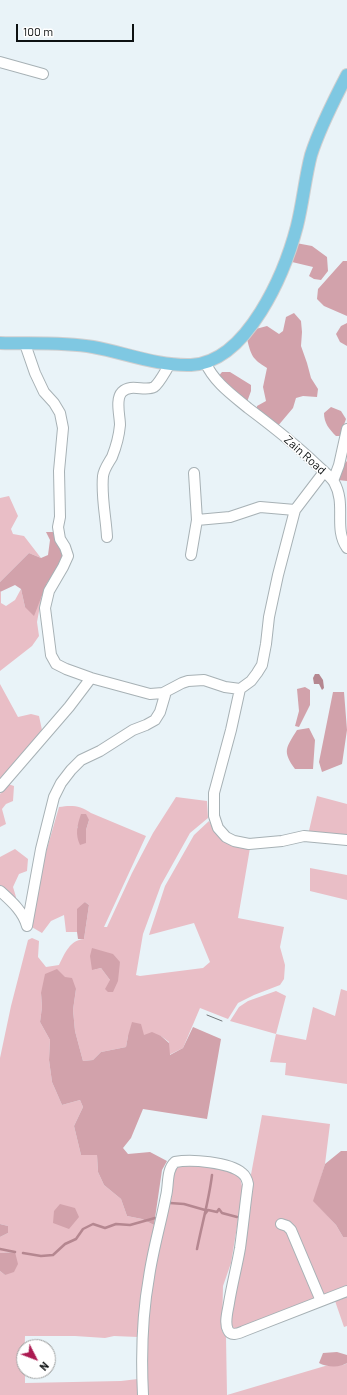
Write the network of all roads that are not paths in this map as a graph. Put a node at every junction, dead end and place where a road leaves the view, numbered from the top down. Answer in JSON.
{"nodes":[{"id":1,"x":0,"y":62,"type":"edge"},
{"id":2,"x":43,"y":74,"type":"dead end"},
{"id":3,"x":347,"y":75,"type":"edge"},
{"id":4,"x":0,"y":343,"type":"edge"},
{"id":5,"x":24,"y":344,"type":"junction"},
{"id":6,"x":205,"y":362,"type":"junction"},
{"id":7,"x":170,"y":364,"type":"junction"},
{"id":8,"x":347,"y":429,"type":"edge"},
{"id":9,"x":324,"y":472,"type":"junction"},
{"id":10,"x":194,"y":473,"type":"dead end"},
{"id":11,"x":333,"y":481,"type":"junction"},
{"id":12,"x":295,"y":510,"type":"junction"},
{"id":13,"x":197,"y":520,"type":"junction"},
{"id":14,"x":107,"y":537,"type":"dead end"},
{"id":15,"x":347,"y":548,"type":"edge"},
{"id":16,"x":191,"y":555,"type":"dead end"},
{"id":17,"x":91,"y":678,"type":"junction"},
{"id":18,"x":240,"y":689,"type":"junction"},
{"id":19,"x":164,"y":693,"type":"junction"},
{"id":20,"x":0,"y":787,"type":"edge"},
{"id":21,"x":347,"y":840,"type":"edge"},
{"id":22,"x":0,"y":891,"type":"edge"},
{"id":23,"x":281,"y":1224,"type":"dead end"},
{"id":24,"x":347,"y":1290,"type":"edge"},
{"id":25,"x":321,"y":1301,"type":"junction"},
{"id":26,"x":143,"y":1395,"type":"edge"}],
"edges":[{"from":1,"to":2,"type":"street"},
{"from":3,"to":6,"type":"main road"},
{"from":4,"to":5,"type":"main road"},
{"from":5,"to":7,"type":"main road"},
{"from":5,"to":17,"type":"street"},
{"from":6,"to":7,"type":"main road"},
{"from":6,"to":9,"type":"street","name":"Zain Road"},
{"from":7,"to":14,"type":"street"},
{"from":8,"to":11,"type":"street"},
{"from":9,"to":11,"type":"street","name":"Zain Road"},
{"from":9,"to":12,"type":"street"},
{"from":10,"to":13,"type":"street"},
{"from":11,"to":15,"type":"street","name":"Zain Road"},
{"from":12,"to":13,"type":"street"},
{"from":12,"to":18,"type":"street"},
{"from":13,"to":16,"type":"street"},
{"from":17,"to":19,"type":"street"},
{"from":17,"to":20,"type":"street"},
{"from":18,"to":19,"type":"street"},
{"from":18,"to":21,"type":"street"},
{"from":19,"to":22,"type":"street"},
{"from":23,"to":25,"type":"street"},
{"from":24,"to":25,"type":"street"},
{"from":25,"to":26,"type":"street"}]}
